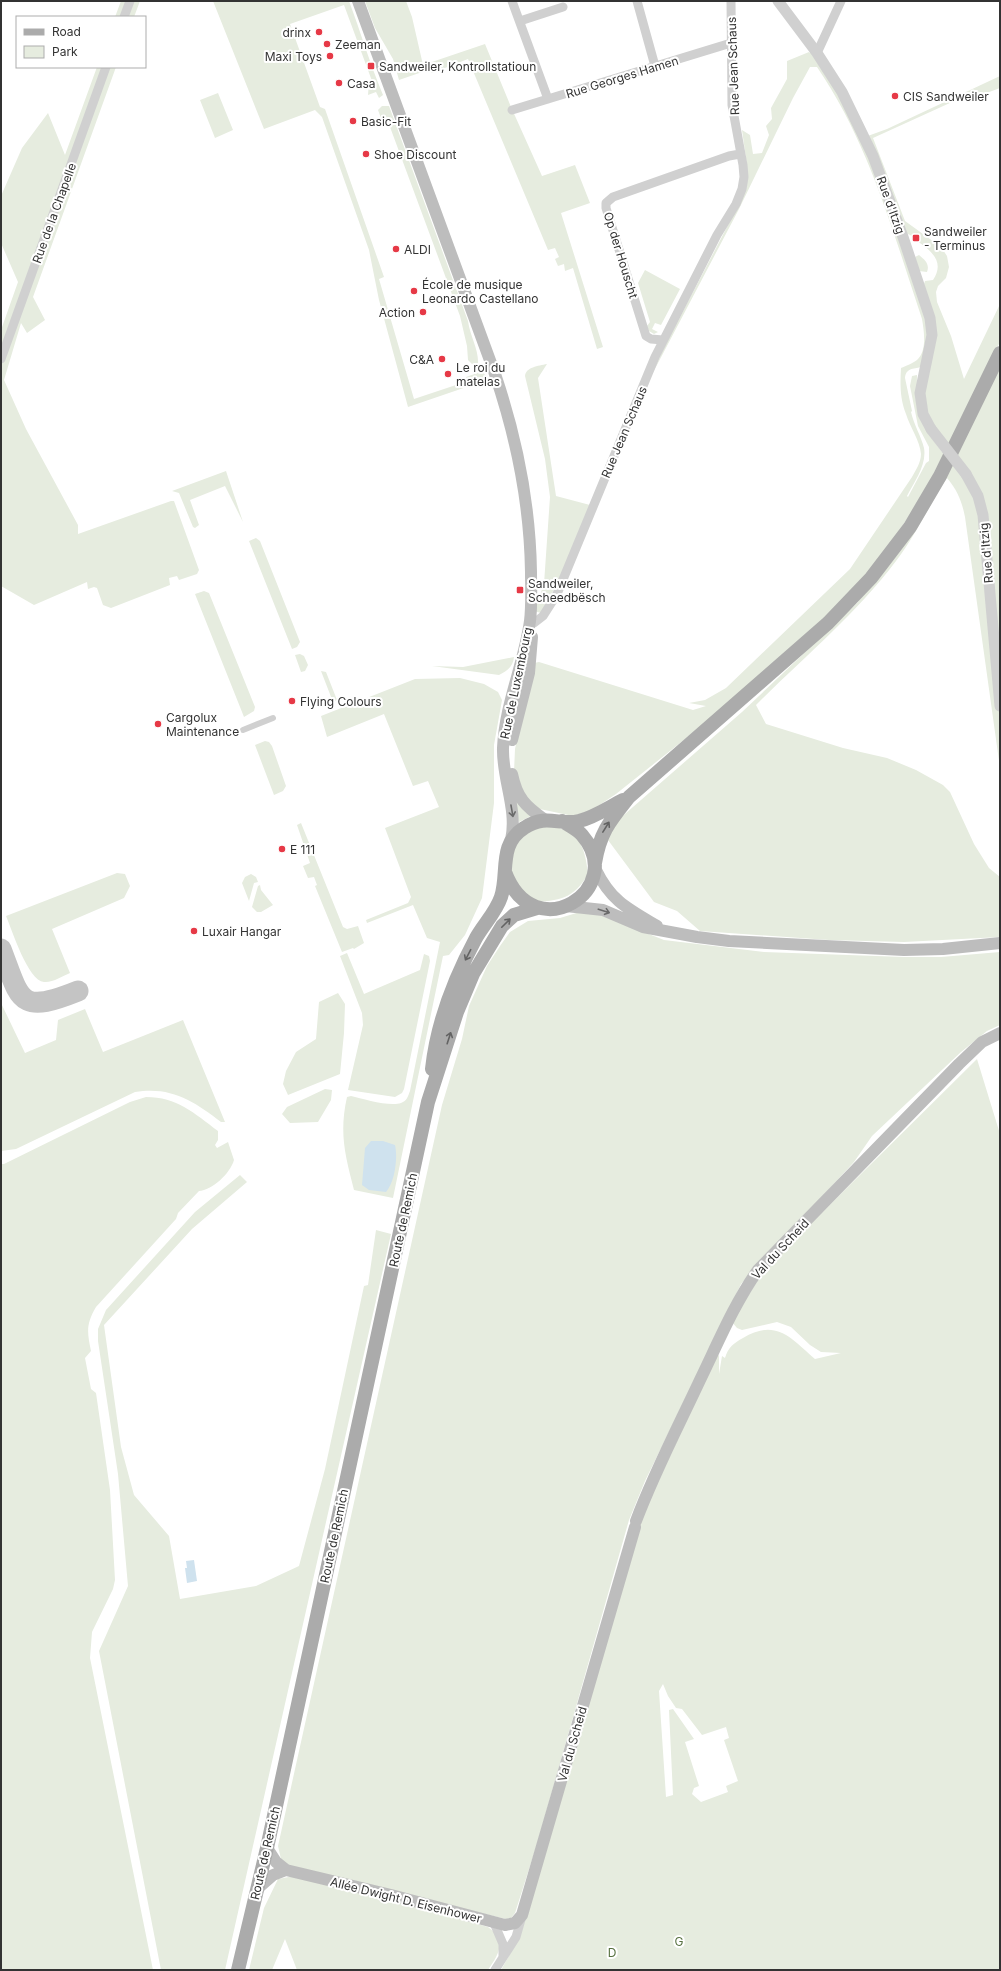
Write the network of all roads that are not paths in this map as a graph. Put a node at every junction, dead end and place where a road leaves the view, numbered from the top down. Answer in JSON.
{"nodes":[{"id":1,"x":130,"y":1,"type":"edge"},
{"id":2,"x":358,"y":1,"type":"edge"},
{"id":3,"x":512,"y":1,"type":"edge"},
{"id":4,"x":636,"y":1,"type":"edge"},
{"id":5,"x":731,"y":1,"type":"edge"},
{"id":6,"x":778,"y":1,"type":"edge"},
{"id":7,"x":841,"y":1,"type":"edge"},
{"id":8,"x":563,"y":7,"type":"dead end"},
{"id":9,"x":124,"y":16,"type":"edge"},
{"id":10,"x":520,"y":21,"type":"junction"},
{"id":11,"x":731,"y":43,"type":"junction"},
{"id":12,"x":817,"y":54,"type":"junction"},
{"id":13,"x":655,"y":66,"type":"junction"},
{"id":14,"x":106,"y":68,"type":"edge"},
{"id":15,"x":548,"y":99,"type":"junction"},
{"id":16,"x":512,"y":110,"type":"dead end"},
{"id":17,"x":740,"y":154,"type":"junction"},
{"id":18,"x":663,"y":340,"type":"junction"},
{"id":19,"x":1000,"y":353,"type":"edge"},
{"id":20,"x":1,"y":359,"type":"edge"},
{"id":21,"x":530,"y":620,"type":"junction"},
{"id":22,"x":513,"y":690,"type":"junction"},
{"id":23,"x":1000,"y":706,"type":"edge"},
{"id":24,"x":273,"y":718,"type":"dead end"},
{"id":25,"x":243,"y":730,"type":"dead end"},
{"id":26,"x":510,"y":759,"type":"junction"},
{"id":27,"x":629,"y":797,"type":"junction"},
{"id":28,"x":545,"y":820,"type":"junction"},
{"id":29,"x":562,"y":821,"type":"junction"},
{"id":30,"x":512,"y":840,"type":"junction"},
{"id":31,"x":596,"y":866,"type":"junction"},
{"id":32,"x":504,"y":870,"type":"junction"},
{"id":33,"x":566,"y":906,"type":"junction"},
{"id":34,"x":537,"y":908,"type":"junction"},
{"id":35,"x":667,"y":931,"type":"junction"},
{"id":36,"x":1000,"y":945,"type":"edge"},
{"id":37,"x":1000,"y":1033,"type":"edge"},
{"id":38,"x":428,"y":1102,"type":"junction"},
{"id":39,"x":267,"y":1848,"type":"junction"},
{"id":40,"x":286,"y":1870,"type":"junction"},
{"id":41,"x":257,"y":1889,"type":"junction"},
{"id":42,"x":522,"y":1915,"type":"junction"},
{"id":43,"x":494,"y":1923,"type":"junction"},
{"id":44,"x":503,"y":1959,"type":"junction"},
{"id":45,"x":238,"y":1970,"type":"edge"},
{"id":46,"x":495,"y":1970,"type":"edge"}],
"edges":[{"from":1,"to":9,"type":"street"},
{"from":2,"to":21,"type":"main road","name":"Rue de Luxembourg"},
{"from":3,"to":10,"type":"street"},
{"from":4,"to":13,"type":"street"},
{"from":5,"to":11,"type":"street","name":"Rue Jean Schaus"},
{"from":6,"to":12,"type":"street","name":"Rue d'Itzig"},
{"from":7,"to":12,"type":"street"},
{"from":8,"to":10,"type":"street"},
{"from":10,"to":15,"type":"street"},
{"from":11,"to":13,"type":"street","name":"Rue Georges Hamen"},
{"from":11,"to":17,"type":"street","name":"Rue Jean Schaus"},
{"from":12,"to":23,"type":"street","name":"Rue d'Itzig","bridge":true},
{"from":13,"to":15,"type":"street","name":"Rue Georges Hamen"},
{"from":14,"to":20,"type":"street","name":"Rue de la Chapelle"},
{"from":15,"to":16,"type":"street","name":"Rue Georges Hamen"},
{"from":17,"to":18,"type":"street","name":"Rue Jean Schaus"},
{"from":17,"to":18,"type":"street","name":"Op der Houscht"},
{"from":18,"to":21,"type":"street","name":"Rue Jean Schaus"},
{"from":19,"to":27,"type":"main road"},
{"from":21,"to":22,"type":"main road","name":"Rue de Luxembourg"},
{"from":21,"to":26,"type":"main road","name":"Rue de Luxembourg"},
{"from":22,"to":26,"type":"main road"},
{"from":22,"to":30,"type":"main road","name":"Rue de Luxembourg","one_way":true},
{"from":24,"to":25,"type":"street"},
{"from":26,"to":28,"type":"main road","name":"Rue de Luxembourg"},
{"from":27,"to":29,"type":"main road"},
{"from":31,"to":27,"type":"main road","one_way":true},
{"from":28,"to":29,"type":"main road"},
{"from":28,"to":30,"type":"main road"},
{"from":29,"to":31,"type":"main road"},
{"from":30,"to":32,"type":"main road"},
{"from":31,"to":33,"type":"main road"},
{"from":31,"to":35,"type":"main road"},
{"from":32,"to":34,"type":"main road"},
{"from":32,"to":38,"type":"main road","name":"Route de Remich","one_way":true},
{"from":33,"to":34,"type":"main road"},
{"from":33,"to":35,"type":"main road","one_way":true},
{"from":38,"to":34,"type":"main road","name":"Route de Remich","one_way":true},
{"from":35,"to":36,"type":"main road"},
{"from":37,"to":42,"type":"main road","name":"Val du Scheid"},
{"from":38,"to":39,"type":"main road","name":"Route de Remich"},
{"from":39,"to":40,"type":"main road"},
{"from":39,"to":41,"type":"main road","name":"Route de Remich"},
{"from":40,"to":41,"type":"main road"},
{"from":40,"to":43,"type":"main road","name":"Allée Dwight D. Eisenhower"},
{"from":41,"to":45,"type":"main road","name":"Route de Remich"},
{"from":42,"to":43,"type":"main road","name":"Allée Dwight D. Eisenhower"},
{"from":42,"to":44,"type":"street","name":"Val du Scheid"},
{"from":43,"to":44,"type":"street"},
{"from":44,"to":46,"type":"street","name":"Val du Scheid"}]}
